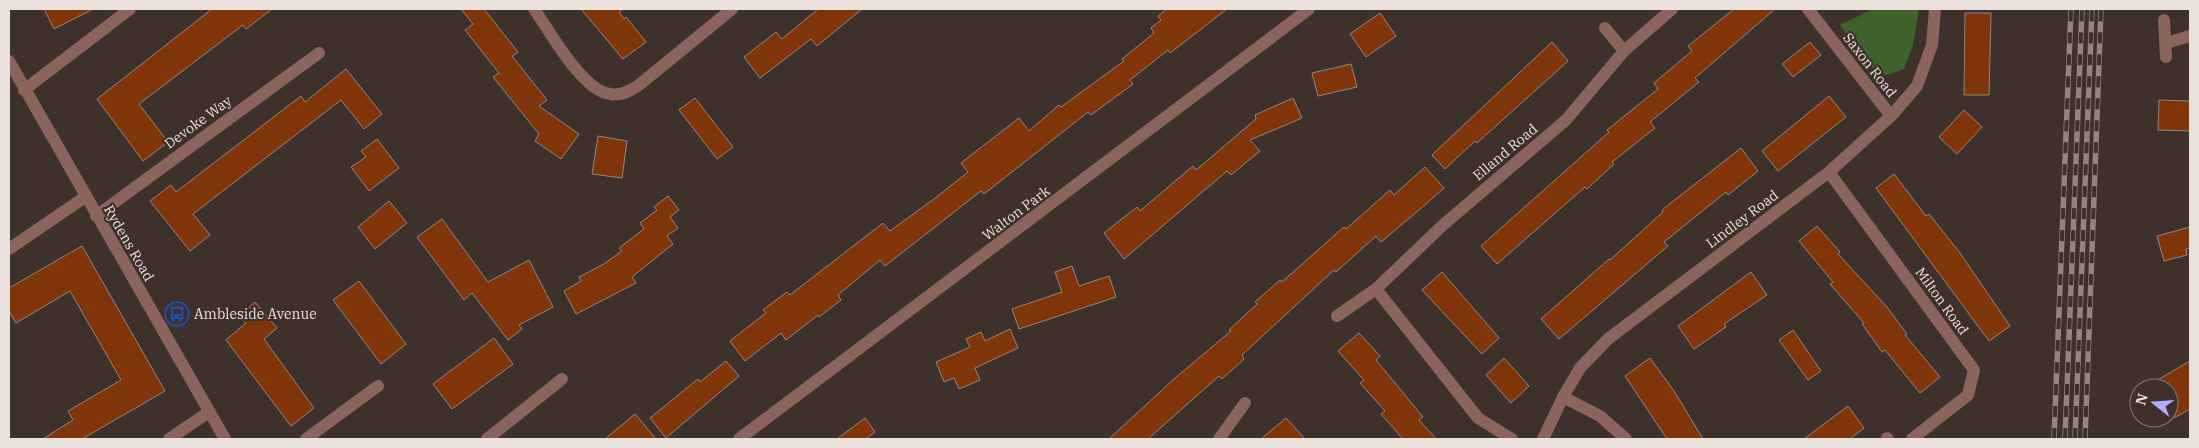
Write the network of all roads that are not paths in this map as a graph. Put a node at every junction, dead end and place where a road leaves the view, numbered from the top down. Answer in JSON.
{"nodes":[{"id":1,"x":130,"y":9,"type":"edge"},
{"id":2,"x":534,"y":9,"type":"edge"},
{"id":3,"x":732,"y":9,"type":"edge"},
{"id":4,"x":1309,"y":9,"type":"edge"},
{"id":5,"x":1672,"y":9,"type":"edge"},
{"id":6,"x":1808,"y":9,"type":"edge"},
{"id":7,"x":1935,"y":9,"type":"edge"},
{"id":8,"x":2164,"y":20,"type":"dead end"},
{"id":9,"x":1605,"y":28,"type":"dead end"},
{"id":10,"x":2190,"y":36,"type":"edge"},
{"id":11,"x":2166,"y":43,"type":"junction"},
{"id":12,"x":1624,"y":51,"type":"junction"},
{"id":13,"x":319,"y":53,"type":"dead end"},
{"id":14,"x":2166,"y":57,"type":"dead end"},
{"id":15,"x":9,"y":61,"type":"edge"},
{"id":16,"x":24,"y":90,"type":"junction"},
{"id":17,"x":1891,"y":116,"type":"junction"},
{"id":18,"x":1829,"y":172,"type":"junction"},
{"id":19,"x":85,"y":197,"type":"junction"},
{"id":20,"x":96,"y":216,"type":"junction"},
{"id":21,"x":9,"y":249,"type":"edge"},
{"id":22,"x":1376,"y":289,"type":"junction"},
{"id":23,"x":1336,"y":316,"type":"dead end"},
{"id":24,"x":562,"y":379,"type":"dead end"},
{"id":25,"x":378,"y":386,"type":"dead end"},
{"id":26,"x":1563,"y":396,"type":"junction"},
{"id":27,"x":1246,"y":402,"type":"dead end"},
{"id":28,"x":209,"y":412,"type":"junction"},
{"id":29,"x":169,"y":439,"type":"edge"},
{"id":30,"x":225,"y":439,"type":"edge"},
{"id":31,"x":306,"y":439,"type":"edge"},
{"id":32,"x":487,"y":439,"type":"edge"},
{"id":33,"x":739,"y":439,"type":"edge"},
{"id":34,"x":1219,"y":439,"type":"edge"},
{"id":35,"x":1512,"y":439,"type":"edge"},
{"id":36,"x":1543,"y":439,"type":"edge"},
{"id":37,"x":1626,"y":439,"type":"edge"},
{"id":38,"x":1912,"y":439,"type":"edge"}],
"edges":[{"from":1,"to":16,"type":"street"},
{"from":2,"to":3,"type":"street"},
{"from":4,"to":33,"type":"street","name":"Walton Park"},
{"from":5,"to":12,"type":"street"},
{"from":6,"to":17,"type":"street","name":"Saxon Road"},
{"from":7,"to":17,"type":"street","name":"Lindley Road"},
{"from":8,"to":11,"type":"street"},
{"from":9,"to":12,"type":"street"},
{"from":10,"to":11,"type":"street"},
{"from":11,"to":14,"type":"street"},
{"from":12,"to":22,"type":"street","name":"Elland Road"},
{"from":13,"to":20,"type":"street","name":"Devoke Way"},
{"from":15,"to":16,"type":"street","name":"Rydens Road"},
{"from":16,"to":19,"type":"street","name":"Rydens Road"},
{"from":17,"to":18,"type":"street","name":"Lindley Road"},
{"from":18,"to":26,"type":"street","name":"Lindley Road"},
{"from":18,"to":38,"type":"street","name":"Milton Road"},
{"from":19,"to":20,"type":"street","name":"Rydens Road"},
{"from":19,"to":21,"type":"street"},
{"from":20,"to":28,"type":"street","name":"Rydens Road"},
{"from":22,"to":23,"type":"street","name":"Elland Road"},
{"from":22,"to":35,"type":"street"},
{"from":24,"to":32,"type":"street"},
{"from":25,"to":31,"type":"street"},
{"from":26,"to":36,"type":"street","name":"Lindley Road"},
{"from":26,"to":37,"type":"street"},
{"from":27,"to":34,"type":"street"},
{"from":28,"to":29,"type":"street"},
{"from":28,"to":30,"type":"street","name":"Rydens Road"}]}
